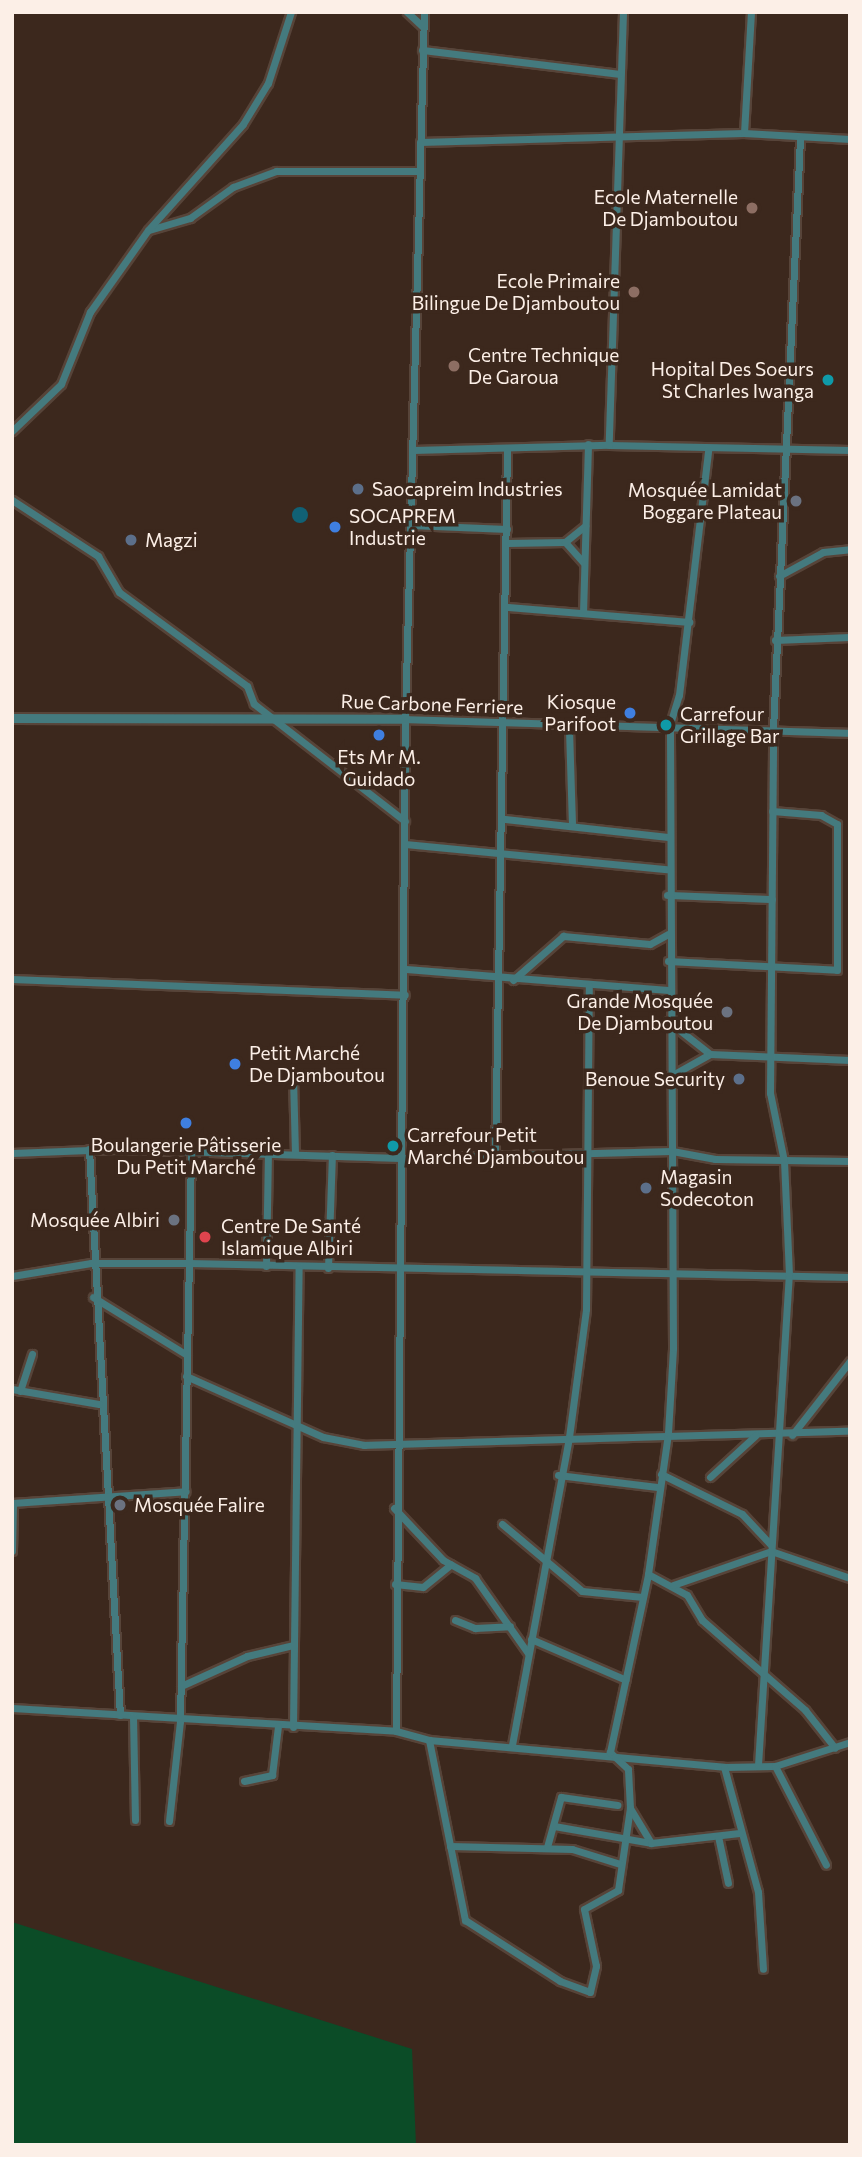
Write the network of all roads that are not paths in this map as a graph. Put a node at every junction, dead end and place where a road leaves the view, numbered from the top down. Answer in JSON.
{"nodes":[{"id":1,"x":291,"y":12,"type":"edge"},
{"id":2,"x":407,"y":12,"type":"edge"},
{"id":3,"x":424,"y":12,"type":"edge"},
{"id":4,"x":623,"y":12,"type":"edge"},
{"id":5,"x":751,"y":12,"type":"edge"},
{"id":6,"x":423,"y":27,"type":"junction"},
{"id":7,"x":422,"y":50,"type":"junction"},
{"id":8,"x":620,"y":74,"type":"junction"},
{"id":9,"x":744,"y":133,"type":"junction"},
{"id":10,"x":615,"y":138,"type":"junction"},
{"id":11,"x":800,"y":138,"type":"junction"},
{"id":12,"x":850,"y":139,"type":"edge"},
{"id":13,"x":420,"y":142,"type":"junction"},
{"id":14,"x":420,"y":171,"type":"junction"},
{"id":15,"x":148,"y":230,"type":"junction"},
{"id":16,"x":12,"y":431,"type":"edge"},
{"id":17,"x":588,"y":444,"type":"junction"},
{"id":18,"x":609,"y":445,"type":"junction"},
{"id":19,"x":507,"y":448,"type":"junction"},
{"id":20,"x":786,"y":449,"type":"junction"},
{"id":21,"x":413,"y":450,"type":"junction"},
{"id":22,"x":708,"y":450,"type":"junction"},
{"id":23,"x":850,"y":450,"type":"edge"},
{"id":24,"x":12,"y":500,"type":"edge"},
{"id":25,"x":410,"y":525,"type":"junction"},
{"id":26,"x":585,"y":526,"type":"junction"},
{"id":27,"x":507,"y":529,"type":"junction"},
{"id":28,"x":565,"y":542,"type":"junction"},
{"id":29,"x":507,"y":543,"type":"junction"},
{"id":30,"x":850,"y":549,"type":"edge"},
{"id":31,"x":583,"y":562,"type":"junction"},
{"id":32,"x":779,"y":576,"type":"junction"},
{"id":33,"x":508,"y":607,"type":"junction"},
{"id":34,"x":583,"y":613,"type":"junction"},
{"id":35,"x":689,"y":622,"type":"junction"},
{"id":36,"x":850,"y":637,"type":"edge"},
{"id":37,"x":775,"y":640,"type":"junction"},
{"id":38,"x":273,"y":717,"type":"junction"},
{"id":39,"x":12,"y":718,"type":"edge"},
{"id":40,"x":405,"y":719,"type":"junction"},
{"id":41,"x":506,"y":724,"type":"junction"},
{"id":42,"x":670,"y":724,"type":"junction"},
{"id":43,"x":569,"y":729,"type":"junction"},
{"id":44,"x":773,"y":730,"type":"junction"},
{"id":45,"x":850,"y":733,"type":"edge"},
{"id":46,"x":772,"y":811,"type":"junction"},
{"id":47,"x":505,"y":819,"type":"junction"},
{"id":48,"x":405,"y":821,"type":"junction"},
{"id":49,"x":572,"y":823,"type":"junction"},
{"id":50,"x":668,"y":837,"type":"junction"},
{"id":51,"x":405,"y":844,"type":"junction"},
{"id":52,"x":503,"y":854,"type":"junction"},
{"id":53,"x":667,"y":869,"type":"junction"},
{"id":54,"x":667,"y":895,"type":"junction"},
{"id":55,"x":772,"y":898,"type":"junction"},
{"id":56,"x":668,"y":934,"type":"junction"},
{"id":57,"x":668,"y":961,"type":"junction"},
{"id":58,"x":773,"y":966,"type":"junction"},
{"id":59,"x":406,"y":969,"type":"junction"},
{"id":60,"x":500,"y":978,"type":"junction"},
{"id":61,"x":12,"y":979,"type":"edge"},
{"id":62,"x":513,"y":980,"type":"junction"},
{"id":63,"x":589,"y":986,"type":"junction"},
{"id":64,"x":668,"y":990,"type":"junction"},
{"id":65,"x":405,"y":995,"type":"junction"},
{"id":66,"x":668,"y":1021,"type":"junction"},
{"id":67,"x":710,"y":1054,"type":"junction"},
{"id":68,"x":770,"y":1055,"type":"junction"},
{"id":69,"x":850,"y":1060,"type":"edge"},
{"id":70,"x":292,"y":1077,"type":"dead end"},
{"id":71,"x":667,"y":1078,"type":"junction"},
{"id":72,"x":89,"y":1149,"type":"junction"},
{"id":73,"x":191,"y":1151,"type":"junction"},
{"id":74,"x":672,"y":1151,"type":"junction"},
{"id":75,"x":12,"y":1153,"type":"edge"},
{"id":76,"x":268,"y":1154,"type":"junction"},
{"id":77,"x":295,"y":1154,"type":"junction"},
{"id":78,"x":332,"y":1156,"type":"junction"},
{"id":79,"x":584,"y":1156,"type":"junction"},
{"id":80,"x":495,"y":1157,"type":"junction"},
{"id":81,"x":400,"y":1158,"type":"junction"},
{"id":82,"x":784,"y":1161,"type":"junction"},
{"id":83,"x":850,"y":1161,"type":"edge"},
{"id":84,"x":91,"y":1263,"type":"junction"},
{"id":85,"x":189,"y":1263,"type":"junction"},
{"id":86,"x":266,"y":1266,"type":"junction"},
{"id":87,"x":299,"y":1267,"type":"junction"},
{"id":88,"x":328,"y":1268,"type":"junction"},
{"id":89,"x":400,"y":1271,"type":"junction"},
{"id":90,"x":670,"y":1271,"type":"junction"},
{"id":91,"x":588,"y":1273,"type":"junction"},
{"id":92,"x":789,"y":1275,"type":"junction"},
{"id":93,"x":12,"y":1276,"type":"edge"},
{"id":94,"x":850,"y":1277,"type":"edge"},
{"id":95,"x":93,"y":1297,"type":"junction"},
{"id":96,"x":32,"y":1354,"type":"dead end"},
{"id":97,"x":187,"y":1355,"type":"junction"},
{"id":98,"x":850,"y":1362,"type":"edge"},
{"id":99,"x":186,"y":1376,"type":"junction"},
{"id":100,"x":16,"y":1390,"type":"edge"},
{"id":101,"x":99,"y":1404,"type":"junction"},
{"id":102,"x":296,"y":1425,"type":"junction"},
{"id":103,"x":850,"y":1430,"type":"edge"},
{"id":104,"x":668,"y":1433,"type":"junction"},
{"id":105,"x":778,"y":1433,"type":"junction"},
{"id":106,"x":792,"y":1434,"type":"junction"},
{"id":107,"x":756,"y":1435,"type":"junction"},
{"id":108,"x":569,"y":1437,"type":"junction"},
{"id":109,"x":394,"y":1443,"type":"junction"},
{"id":110,"x":661,"y":1474,"type":"junction"},
{"id":111,"x":558,"y":1475,"type":"junction"},
{"id":112,"x":710,"y":1477,"type":"dead end"},
{"id":113,"x":657,"y":1487,"type":"junction"},
{"id":114,"x":186,"y":1491,"type":"junction"},
{"id":115,"x":108,"y":1496,"type":"junction"},
{"id":116,"x":13,"y":1503,"type":"edge"},
{"id":117,"x":394,"y":1508,"type":"junction"},
{"id":118,"x":502,"y":1524,"type":"dead end"},
{"id":119,"x":771,"y":1548,"type":"junction"},
{"id":120,"x":12,"y":1551,"type":"edge"},
{"id":121,"x":544,"y":1558,"type":"junction"},
{"id":122,"x":451,"y":1564,"type":"junction"},
{"id":123,"x":648,"y":1574,"type":"junction"},
{"id":124,"x":850,"y":1578,"type":"edge"},
{"id":125,"x":395,"y":1584,"type":"junction"},
{"id":126,"x":673,"y":1585,"type":"junction"},
{"id":127,"x":643,"y":1597,"type":"junction"},
{"id":128,"x":456,"y":1620,"type":"dead end"},
{"id":129,"x":510,"y":1626,"type":"junction"},
{"id":130,"x":531,"y":1639,"type":"junction"},
{"id":131,"x":293,"y":1645,"type":"junction"},
{"id":132,"x":528,"y":1653,"type":"junction"},
{"id":133,"x":763,"y":1678,"type":"junction"},
{"id":134,"x":626,"y":1680,"type":"junction"},
{"id":135,"x":181,"y":1686,"type":"junction"},
{"id":136,"x":12,"y":1708,"type":"edge"},
{"id":137,"x":120,"y":1715,"type":"junction"},
{"id":138,"x":133,"y":1716,"type":"junction"},
{"id":139,"x":180,"y":1721,"type":"junction"},
{"id":140,"x":278,"y":1726,"type":"junction"},
{"id":141,"x":293,"y":1727,"type":"junction"},
{"id":142,"x":396,"y":1731,"type":"junction"},
{"id":143,"x":429,"y":1740,"type":"junction"},
{"id":144,"x":850,"y":1742,"type":"edge"},
{"id":145,"x":512,"y":1745,"type":"junction"},
{"id":146,"x":835,"y":1748,"type":"junction"},
{"id":147,"x":610,"y":1752,"type":"junction"},
{"id":148,"x":758,"y":1765,"type":"junction"},
{"id":149,"x":775,"y":1766,"type":"junction"},
{"id":150,"x":724,"y":1767,"type":"junction"},
{"id":151,"x":244,"y":1781,"type":"dead end"},
{"id":152,"x":617,"y":1805,"type":"dead end"},
{"id":153,"x":630,"y":1808,"type":"junction"},
{"id":154,"x":135,"y":1820,"type":"dead end"},
{"id":155,"x":169,"y":1821,"type":"dead end"},
{"id":156,"x":554,"y":1826,"type":"junction"},
{"id":157,"x":739,"y":1833,"type":"junction"},
{"id":158,"x":718,"y":1836,"type":"junction"},
{"id":159,"x":623,"y":1839,"type":"junction"},
{"id":160,"x":651,"y":1843,"type":"junction"},
{"id":161,"x":450,"y":1846,"type":"junction"},
{"id":162,"x":547,"y":1847,"type":"junction"},
{"id":163,"x":620,"y":1864,"type":"junction"},
{"id":164,"x":826,"y":1866,"type":"dead end"},
{"id":165,"x":728,"y":1883,"type":"dead end"},
{"id":166,"x":763,"y":1969,"type":"dead end"}],
"edges":[{"from":1,"to":15,"type":"street"},
{"from":2,"to":6,"type":"street"},
{"from":3,"to":6,"type":"street"},
{"from":4,"to":8,"type":"street"},
{"from":5,"to":9,"type":"street"},
{"from":6,"to":7,"type":"street"},
{"from":7,"to":8,"type":"street"},
{"from":7,"to":13,"type":"street"},
{"from":8,"to":10,"type":"street"},
{"from":9,"to":10,"type":"street"},
{"from":9,"to":11,"type":"street"},
{"from":10,"to":13,"type":"street"},
{"from":10,"to":18,"type":"street"},
{"from":11,"to":12,"type":"street"},
{"from":11,"to":20,"type":"street"},
{"from":13,"to":14,"type":"street"},
{"from":14,"to":15,"type":"street"},
{"from":14,"to":21,"type":"street"},
{"from":15,"to":16,"type":"street"},
{"from":17,"to":18,"type":"street"},
{"from":17,"to":19,"type":"street"},
{"from":17,"to":26,"type":"street"},
{"from":18,"to":22,"type":"street"},
{"from":19,"to":21,"type":"street"},
{"from":19,"to":27,"type":"street"},
{"from":20,"to":22,"type":"street"},
{"from":20,"to":23,"type":"street"},
{"from":20,"to":32,"type":"street"},
{"from":21,"to":25,"type":"street"},
{"from":22,"to":35,"type":"street"},
{"from":24,"to":38,"type":"street"},
{"from":25,"to":27,"type":"street"},
{"from":25,"to":40,"type":"street"},
{"from":26,"to":28,"type":"street"},
{"from":26,"to":31,"type":"street"},
{"from":27,"to":29,"type":"street"},
{"from":28,"to":29,"type":"street"},
{"from":28,"to":31,"type":"street"},
{"from":29,"to":33,"type":"street"},
{"from":30,"to":32,"type":"street"},
{"from":31,"to":34,"type":"street"},
{"from":32,"to":37,"type":"street"},
{"from":33,"to":34,"type":"street"},
{"from":33,"to":41,"type":"street"},
{"from":34,"to":35,"type":"street"},
{"from":35,"to":42,"type":"street"},
{"from":36,"to":37,"type":"street"},
{"from":37,"to":44,"type":"street"},
{"from":38,"to":39,"type":"street","name":"Rue Carbone Ferriere"},
{"from":38,"to":40,"type":"street","name":"Rue Carbone Ferriere"},
{"from":38,"to":48,"type":"street"},
{"from":40,"to":41,"type":"street","name":"Rue Carbone Ferriere"},
{"from":40,"to":48,"type":"street"},
{"from":41,"to":43,"type":"street","name":"Rue Carbone Ferriere"},
{"from":41,"to":47,"type":"street"},
{"from":42,"to":43,"type":"street","name":"Rue Carbone Ferriere"},
{"from":42,"to":44,"type":"street","name":"Rue Carbone Ferriere"},
{"from":42,"to":50,"type":"street"},
{"from":43,"to":49,"type":"street"},
{"from":44,"to":45,"type":"street","name":"Rue Carbone Ferriere"},
{"from":44,"to":46,"type":"street"},
{"from":46,"to":55,"type":"street"},
{"from":46,"to":58,"type":"street"},
{"from":47,"to":49,"type":"street"},
{"from":47,"to":52,"type":"street"},
{"from":48,"to":51,"type":"street"},
{"from":49,"to":50,"type":"street"},
{"from":50,"to":53,"type":"street"},
{"from":51,"to":52,"type":"street"},
{"from":51,"to":59,"type":"street"},
{"from":52,"to":53,"type":"street"},
{"from":52,"to":60,"type":"street"},
{"from":53,"to":54,"type":"street"},
{"from":54,"to":55,"type":"street"},
{"from":54,"to":56,"type":"street"},
{"from":55,"to":58,"type":"street"},
{"from":56,"to":57,"type":"street"},
{"from":56,"to":62,"type":"street"},
{"from":57,"to":58,"type":"street"},
{"from":57,"to":64,"type":"street"},
{"from":58,"to":68,"type":"street"},
{"from":59,"to":60,"type":"street"},
{"from":59,"to":65,"type":"street"},
{"from":60,"to":62,"type":"street"},
{"from":60,"to":80,"type":"street"},
{"from":61,"to":65,"type":"street"},
{"from":62,"to":63,"type":"street"},
{"from":63,"to":64,"type":"street"},
{"from":63,"to":79,"type":"street"},
{"from":64,"to":66,"type":"street"},
{"from":65,"to":81,"type":"street"},
{"from":66,"to":67,"type":"street"},
{"from":66,"to":71,"type":"street"},
{"from":67,"to":68,"type":"street"},
{"from":67,"to":71,"type":"street"},
{"from":68,"to":69,"type":"street"},
{"from":68,"to":82,"type":"street"},
{"from":70,"to":77,"type":"street"},
{"from":71,"to":74,"type":"street"},
{"from":72,"to":73,"type":"street"},
{"from":72,"to":75,"type":"street"},
{"from":72,"to":84,"type":"street"},
{"from":73,"to":76,"type":"street"},
{"from":73,"to":85,"type":"street"},
{"from":74,"to":79,"type":"street"},
{"from":74,"to":82,"type":"street"},
{"from":74,"to":90,"type":"street"},
{"from":76,"to":77,"type":"street"},
{"from":76,"to":86,"type":"street"},
{"from":77,"to":78,"type":"street"},
{"from":78,"to":81,"type":"street"},
{"from":78,"to":88,"type":"street"},
{"from":79,"to":80,"type":"street"},
{"from":79,"to":91,"type":"street"},
{"from":80,"to":81,"type":"street"},
{"from":81,"to":89,"type":"street"},
{"from":82,"to":83,"type":"street"},
{"from":82,"to":92,"type":"street"},
{"from":84,"to":85,"type":"street"},
{"from":84,"to":93,"type":"street"},
{"from":84,"to":95,"type":"street"},
{"from":85,"to":86,"type":"street"},
{"from":85,"to":97,"type":"street"},
{"from":86,"to":87,"type":"street"},
{"from":87,"to":88,"type":"street"},
{"from":87,"to":102,"type":"street"},
{"from":88,"to":89,"type":"street"},
{"from":89,"to":91,"type":"street"},
{"from":89,"to":109,"type":"street"},
{"from":90,"to":91,"type":"street"},
{"from":90,"to":92,"type":"street"},
{"from":90,"to":104,"type":"street"},
{"from":91,"to":108,"type":"street"},
{"from":92,"to":94,"type":"street"},
{"from":92,"to":105,"type":"street"},
{"from":95,"to":97,"type":"street"},
{"from":95,"to":101,"type":"street"},
{"from":96,"to":100,"type":"street"},
{"from":97,"to":99,"type":"street"},
{"from":98,"to":106,"type":"street"},
{"from":99,"to":102,"type":"street"},
{"from":99,"to":114,"type":"street"},
{"from":100,"to":101,"type":"street"},
{"from":101,"to":115,"type":"street"},
{"from":102,"to":109,"type":"street"},
{"from":102,"to":131,"type":"street"},
{"from":103,"to":106,"type":"street"},
{"from":104,"to":107,"type":"street"},
{"from":104,"to":108,"type":"street"},
{"from":104,"to":110,"type":"street"},
{"from":105,"to":106,"type":"street"},
{"from":105,"to":107,"type":"street"},
{"from":105,"to":119,"type":"street"},
{"from":107,"to":112,"type":"street"},
{"from":108,"to":109,"type":"street"},
{"from":108,"to":111,"type":"street"},
{"from":109,"to":117,"type":"street"},
{"from":110,"to":113,"type":"street"},
{"from":110,"to":119,"type":"street"},
{"from":111,"to":113,"type":"street"},
{"from":111,"to":121,"type":"street"},
{"from":113,"to":123,"type":"street"},
{"from":114,"to":115,"type":"street"},
{"from":114,"to":135,"type":"street"},
{"from":115,"to":116,"type":"street"},
{"from":115,"to":137,"type":"street"},
{"from":116,"to":120,"type":"street"},
{"from":117,"to":122,"type":"street"},
{"from":117,"to":125,"type":"street"},
{"from":118,"to":121,"type":"street"},
{"from":119,"to":124,"type":"street"},
{"from":119,"to":126,"type":"street"},
{"from":119,"to":133,"type":"street"},
{"from":121,"to":127,"type":"street"},
{"from":121,"to":130,"type":"street"},
{"from":122,"to":125,"type":"street"},
{"from":122,"to":129,"type":"street"},
{"from":123,"to":126,"type":"street"},
{"from":123,"to":127,"type":"street"},
{"from":125,"to":142,"type":"street"},
{"from":126,"to":133,"type":"street"},
{"from":127,"to":134,"type":"street"},
{"from":128,"to":129,"type":"street"},
{"from":129,"to":132,"type":"street"},
{"from":130,"to":132,"type":"street"},
{"from":130,"to":134,"type":"street"},
{"from":131,"to":135,"type":"street"},
{"from":131,"to":141,"type":"street"},
{"from":132,"to":145,"type":"street"},
{"from":133,"to":146,"type":"street"},
{"from":133,"to":148,"type":"street"},
{"from":134,"to":147,"type":"street"},
{"from":135,"to":139,"type":"street"},
{"from":136,"to":137,"type":"street"},
{"from":137,"to":138,"type":"street"},
{"from":138,"to":139,"type":"street"},
{"from":138,"to":154,"type":"street"},
{"from":139,"to":140,"type":"street"},
{"from":139,"to":155,"type":"street"},
{"from":140,"to":141,"type":"street"},
{"from":140,"to":151,"type":"street"},
{"from":141,"to":142,"type":"street"},
{"from":142,"to":143,"type":"street"},
{"from":143,"to":145,"type":"street"},
{"from":143,"to":161,"type":"street"},
{"from":144,"to":146,"type":"street"},
{"from":145,"to":147,"type":"street"},
{"from":146,"to":149,"type":"street"},
{"from":147,"to":150,"type":"street"},
{"from":147,"to":153,"type":"street"},
{"from":148,"to":149,"type":"street"},
{"from":148,"to":150,"type":"street"},
{"from":149,"to":164,"type":"street"},
{"from":150,"to":157,"type":"street"},
{"from":152,"to":156,"type":"street"},
{"from":153,"to":159,"type":"street"},
{"from":153,"to":160,"type":"street"},
{"from":156,"to":159,"type":"street"},
{"from":156,"to":162,"type":"street"},
{"from":157,"to":158,"type":"street"},
{"from":157,"to":166,"type":"street"},
{"from":158,"to":160,"type":"street"},
{"from":158,"to":165,"type":"street"},
{"from":159,"to":160,"type":"street"},
{"from":159,"to":163,"type":"street"},
{"from":161,"to":162,"type":"street"},
{"from":161,"to":163,"type":"street"},
{"from":162,"to":163,"type":"street"}]}
